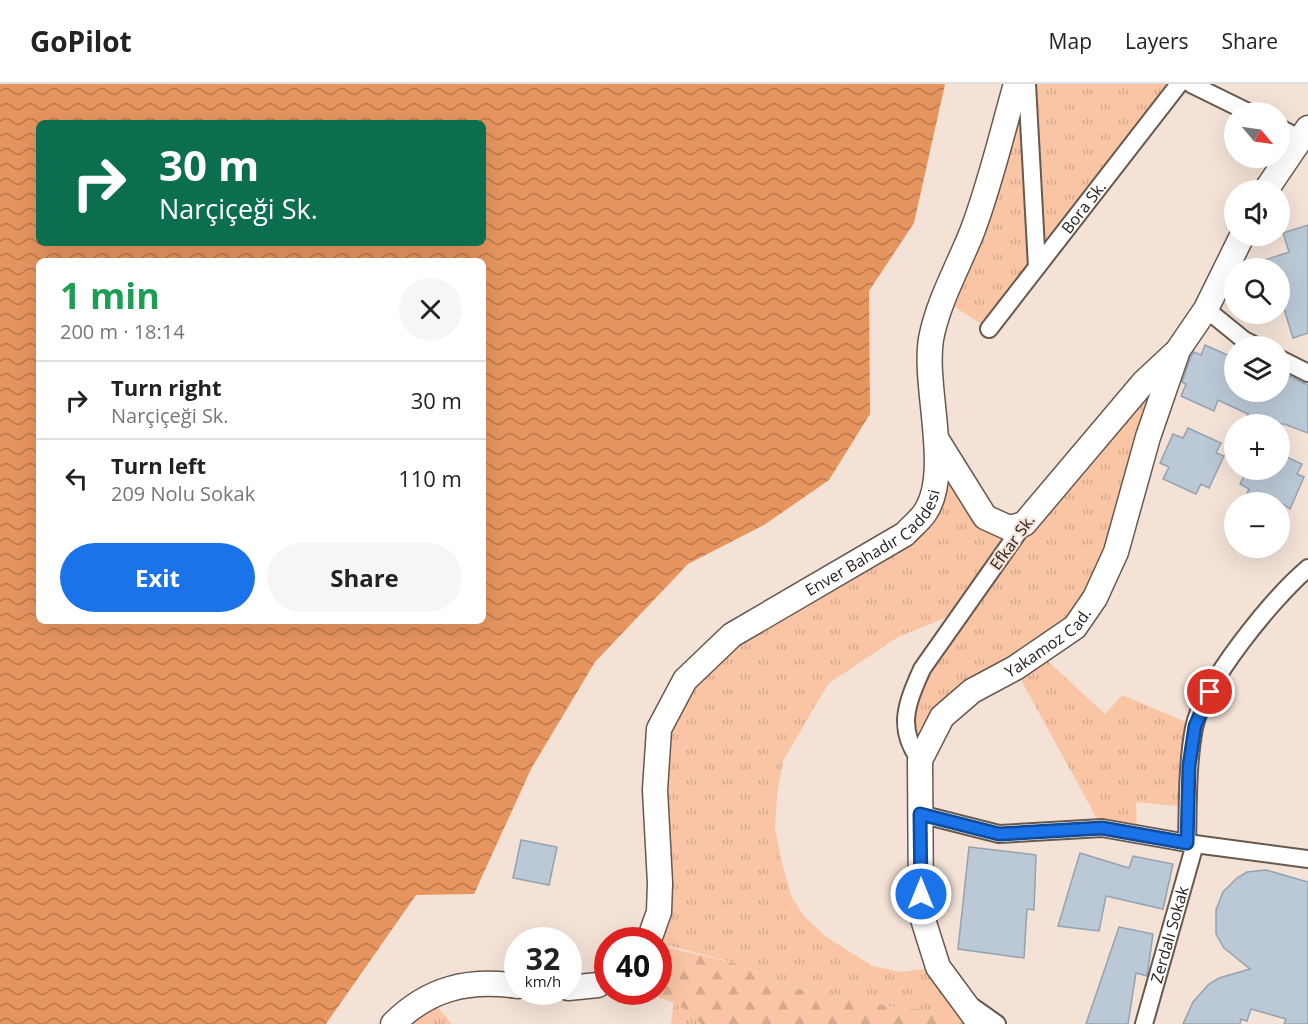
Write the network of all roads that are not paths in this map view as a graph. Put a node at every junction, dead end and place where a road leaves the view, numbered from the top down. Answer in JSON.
{"nodes":[{"id":1,"x":1016,"y":84,"type":"edge"},
{"id":2,"x":1027,"y":84,"type":"edge"},
{"id":3,"x":1179,"y":84,"type":"edge"},
{"id":4,"x":1191,"y":84,"type":"edge"},
{"id":5,"x":1228,"y":102,"type":"edge"},
{"id":6,"x":1296,"y":131,"type":"edge"},
{"id":7,"x":1271,"y":180,"type":"edge"},
{"id":8,"x":1237,"y":246,"type":"edge"},
{"id":9,"x":1037,"y":267,"type":"junction"},
{"id":10,"x":1206,"y":309,"type":"junction"},
{"id":11,"x":989,"y":329,"type":"dead end"},
{"id":12,"x":1239,"y":336,"type":"edge"},
{"id":13,"x":1178,"y":350,"type":"junction"},
{"id":14,"x":1290,"y":364,"type":"edge"},
{"id":15,"x":1308,"y":373,"type":"edge"},
{"id":16,"x":937,"y":440,"type":"junction"},
{"id":17,"x":1024,"y":524,"type":"junction"},
{"id":18,"x":1308,"y":568,"type":"edge"},
{"id":19,"x":920,"y":760,"type":"junction"},
{"id":20,"x":920,"y":814,"type":"junction"},
{"id":21,"x":1191,"y":844,"type":"junction"},
{"id":22,"x":1308,"y":859,"type":"edge"},
{"id":23,"x":654,"y":927,"type":"edge"},
{"id":24,"x":504,"y":984,"type":"edge"},
{"id":25,"x":960,"y":998,"type":"junction"},
{"id":26,"x":393,"y":1024,"type":"edge"},
{"id":27,"x":980,"y":1024,"type":"edge"},
{"id":28,"x":997,"y":1024,"type":"edge"},
{"id":29,"x":1144,"y":1024,"type":"edge"}],
"edges":[{"from":1,"to":16,"type":"street","name":"Enver Bahadır Caddesi"},
{"from":2,"to":9,"type":"street"},
{"from":3,"to":9,"type":"street","name":"Bora Sk."},
{"from":4,"to":5,"type":"street"},
{"from":6,"to":7,"type":"street"},
{"from":8,"to":10,"type":"street","name":"Yakamoz Cad."},
{"from":9,"to":11,"type":"street","name":"Bora Sk."},
{"from":10,"to":12,"type":"street"},
{"from":10,"to":13,"type":"street","name":"Yakamoz Cad."},
{"from":13,"to":17,"type":"street","name":"Efkar Sk."},
{"from":13,"to":19,"type":"street","name":"Yakamoz Cad."},
{"from":14,"to":15,"type":"street"},
{"from":16,"to":17,"type":"street"},
{"from":16,"to":23,"type":"street","name":"Enver Bahadır Caddesi"},
{"from":17,"to":19,"type":"street","name":"Efkar Sk."},
{"from":18,"to":21,"type":"street","name":"Zerdalı Sokak"},
{"from":19,"to":20,"type":"street","name":"Yakamoz Cad."},
{"from":20,"to":21,"type":"street"},
{"from":20,"to":25,"type":"street","name":"Yakamoz Cad."},
{"from":21,"to":22,"type":"street"},
{"from":21,"to":29,"type":"street","name":"Zerdalı Sokak"},
{"from":24,"to":26,"type":"street"},
{"from":25,"to":27,"type":"street","name":"Yakamoz Cad."},
{"from":25,"to":28,"type":"street"}]}
